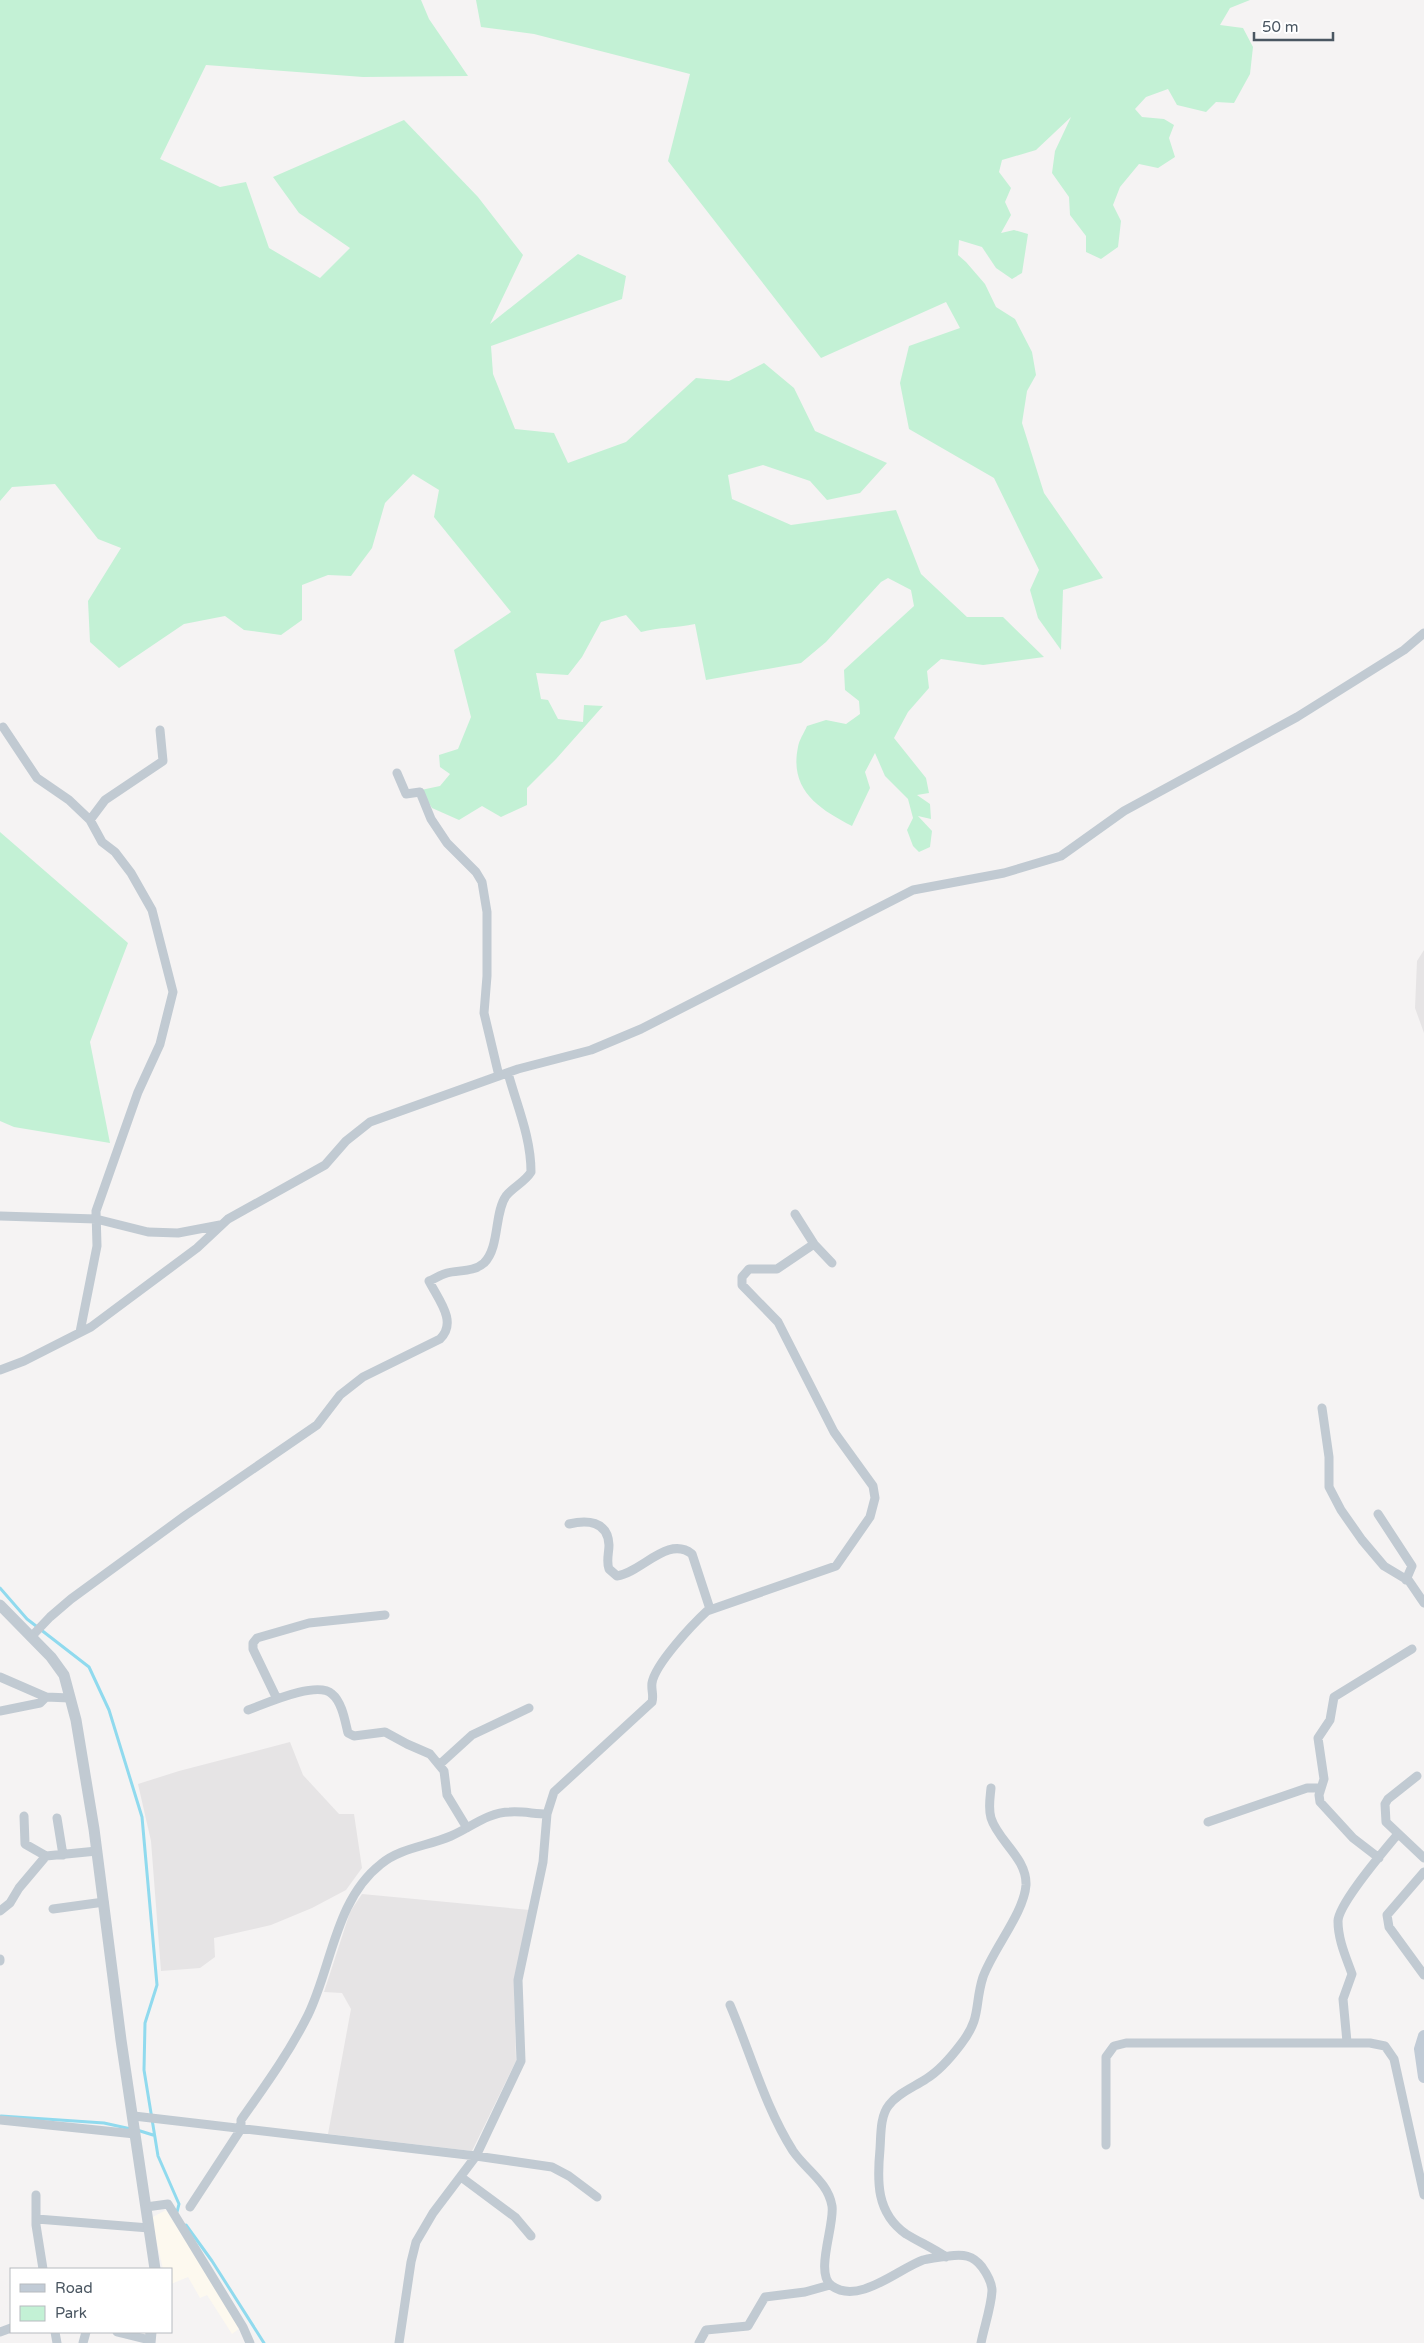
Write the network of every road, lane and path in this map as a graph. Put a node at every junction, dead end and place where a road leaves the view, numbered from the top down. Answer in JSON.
{"nodes":[{"id":1,"x":1424,"y":633,"type":"edge"},
{"id":2,"x":3,"y":727,"type":"dead end"},
{"id":3,"x":160,"y":730,"type":"dead end"},
{"id":4,"x":397,"y":773,"type":"dead end"},
{"id":5,"x":90,"y":820,"type":"junction"},
{"id":6,"x":508,"y":1073,"type":"junction"},
{"id":7,"x":499,"y":1076,"type":"junction"},
{"id":8,"x":795,"y":1214,"type":"dead end"},
{"id":9,"x":0,"y":1216,"type":"edge"},
{"id":10,"x":96,"y":1219,"type":"junction"},
{"id":11,"x":222,"y":1225,"type":"junction"},
{"id":12,"x":814,"y":1244,"type":"junction"},
{"id":13,"x":832,"y":1262,"type":"dead end"},
{"id":14,"x":80,"y":1332,"type":"junction"},
{"id":15,"x":0,"y":1370,"type":"edge"},
{"id":16,"x":1322,"y":1408,"type":"dead end"},
{"id":17,"x":1378,"y":1514,"type":"dead end"},
{"id":18,"x":569,"y":1524,"type":"dead end"},
{"id":19,"x":1406,"y":1580,"type":"junction"},
{"id":20,"x":1424,"y":1602,"type":"edge"},
{"id":21,"x":0,"y":1605,"type":"edge"},
{"id":22,"x":710,"y":1610,"type":"junction"},
{"id":23,"x":385,"y":1615,"type":"dead end"},
{"id":24,"x":33,"y":1635,"type":"junction"},
{"id":25,"x":1412,"y":1649,"type":"dead end"},
{"id":26,"x":0,"y":1677,"type":"edge"},
{"id":27,"x":46,"y":1697,"type":"junction"},
{"id":28,"x":70,"y":1698,"type":"junction"},
{"id":29,"x":277,"y":1699,"type":"junction"},
{"id":30,"x":529,"y":1708,"type":"dead end"},
{"id":31,"x":248,"y":1710,"type":"dead end"},
{"id":32,"x":0,"y":1711,"type":"edge"},
{"id":33,"x":439,"y":1765,"type":"junction"},
{"id":34,"x":1418,"y":1776,"type":"dead end"},
{"id":35,"x":991,"y":1788,"type":"dead end"},
{"id":36,"x":1321,"y":1788,"type":"junction"},
{"id":37,"x":547,"y":1814,"type":"junction"},
{"id":38,"x":24,"y":1816,"type":"dead end"},
{"id":39,"x":58,"y":1818,"type":"dead end"},
{"id":40,"x":1208,"y":1822,"type":"dead end"},
{"id":41,"x":467,"y":1828,"type":"junction"},
{"id":42,"x":1397,"y":1834,"type":"junction"},
{"id":43,"x":97,"y":1851,"type":"junction"},
{"id":44,"x":63,"y":1854,"type":"junction"},
{"id":45,"x":46,"y":1856,"type":"junction"},
{"id":46,"x":1380,"y":1858,"type":"junction"},
{"id":47,"x":1424,"y":1858,"type":"edge"},
{"id":48,"x":1424,"y":1872,"type":"edge"},
{"id":49,"x":104,"y":1902,"type":"junction"},
{"id":50,"x":54,"y":1909,"type":"dead end"},
{"id":51,"x":0,"y":1911,"type":"edge"},
{"id":52,"x":1424,"y":1975,"type":"edge"},
{"id":53,"x":730,"y":2005,"type":"dead end"},
{"id":54,"x":1424,"y":2036,"type":"edge"},
{"id":55,"x":1347,"y":2042,"type":"junction"},
{"id":56,"x":1424,"y":2077,"type":"edge"},
{"id":57,"x":1,"y":2116,"type":"edge"},
{"id":58,"x":136,"y":2125,"type":"junction"},
{"id":59,"x":240,"y":2129,"type":"junction"},
{"id":60,"x":1106,"y":2145,"type":"dead end"},
{"id":61,"x":476,"y":2156,"type":"junction"},
{"id":62,"x":461,"y":2177,"type":"junction"},
{"id":63,"x":36,"y":2195,"type":"dead end"},
{"id":64,"x":1424,"y":2195,"type":"edge"},
{"id":65,"x":597,"y":2197,"type":"dead end"},
{"id":66,"x":146,"y":2207,"type":"junction"},
{"id":67,"x":190,"y":2207,"type":"dead end"},
{"id":68,"x":38,"y":2219,"type":"junction"},
{"id":69,"x":149,"y":2228,"type":"junction"},
{"id":70,"x":531,"y":2236,"type":"dead end"},
{"id":71,"x":946,"y":2256,"type":"junction"},
{"id":72,"x":43,"y":2268,"type":"edge"},
{"id":73,"x":156,"y":2268,"type":"edge"},
{"id":74,"x":830,"y":2285,"type":"junction"},
{"id":75,"x":123,"y":2333,"type":"edge"},
{"id":76,"x":150,"y":2338,"type":"edge"},
{"id":77,"x":250,"y":2343,"type":"edge"},
{"id":78,"x":399,"y":2343,"type":"edge"},
{"id":79,"x":698,"y":2343,"type":"edge"},
{"id":80,"x":981,"y":2343,"type":"edge"}],
"edges":[{"from":1,"to":6,"type":"street"},
{"from":2,"to":5,"type":"street"},
{"from":3,"to":5,"type":"street"},
{"from":4,"to":7,"type":"street"},
{"from":5,"to":10,"type":"street"},
{"from":6,"to":7,"type":"street"},
{"from":6,"to":24,"type":"street"},
{"from":7,"to":11,"type":"street"},
{"from":8,"to":12,"type":"street"},
{"from":9,"to":10,"type":"street"},
{"from":10,"to":11,"type":"street"},
{"from":10,"to":14,"type":"street"},
{"from":11,"to":14,"type":"street"},
{"from":12,"to":13,"type":"street"},
{"from":12,"to":22,"type":"street"},
{"from":14,"to":15,"type":"street"},
{"from":16,"to":19,"type":"street"},
{"from":17,"to":19,"type":"street"},
{"from":18,"to":22,"type":"street"},
{"from":19,"to":20,"type":"street"},
{"from":21,"to":24,"type":"street"},
{"from":22,"to":37,"type":"street"},
{"from":23,"to":29,"type":"street"},
{"from":24,"to":28,"type":"street"},
{"from":25,"to":36,"type":"street"},
{"from":26,"to":27,"type":"street"},
{"from":27,"to":28,"type":"street"},
{"from":27,"to":32,"type":"street"},
{"from":28,"to":43,"type":"street"},
{"from":29,"to":31,"type":"street"},
{"from":29,"to":33,"type":"street"},
{"from":30,"to":33,"type":"street"},
{"from":33,"to":41,"type":"street"},
{"from":34,"to":42,"type":"street"},
{"from":35,"to":71,"type":"street"},
{"from":36,"to":40,"type":"street"},
{"from":36,"to":46,"type":"street"},
{"from":37,"to":41,"type":"street"},
{"from":37,"to":61,"type":"street"},
{"from":38,"to":45,"type":"street"},
{"from":39,"to":44,"type":"street"},
{"from":41,"to":59,"type":"street"},
{"from":42,"to":46,"type":"street"},
{"from":42,"to":47,"type":"street"},
{"from":43,"to":44,"type":"street"},
{"from":43,"to":49,"type":"street"},
{"from":44,"to":45,"type":"street"},
{"from":45,"to":51,"type":"street"},
{"from":46,"to":55,"type":"street"},
{"from":48,"to":52,"type":"street"},
{"from":49,"to":50,"type":"street"},
{"from":49,"to":58,"type":"street"},
{"from":53,"to":74,"type":"street"},
{"from":54,"to":56,"type":"main road"},
{"from":55,"to":60,"type":"street"},
{"from":55,"to":64,"type":"street"},
{"from":57,"to":58,"type":"street"},
{"from":58,"to":59,"type":"street"},
{"from":58,"to":66,"type":"street"},
{"from":59,"to":61,"type":"street"},
{"from":59,"to":67,"type":"street"},
{"from":61,"to":62,"type":"street"},
{"from":61,"to":65,"type":"street"},
{"from":62,"to":70,"type":"street"},
{"from":62,"to":78,"type":"street"},
{"from":63,"to":68,"type":"street"},
{"from":66,"to":69,"type":"street"},
{"from":66,"to":77,"type":"street"},
{"from":68,"to":69,"type":"street"},
{"from":68,"to":72,"type":"street"},
{"from":69,"to":73,"type":"street"},
{"from":71,"to":74,"type":"street"},
{"from":71,"to":80,"type":"street"},
{"from":74,"to":79,"type":"street"},
{"from":75,"to":76,"type":"street"}]}
